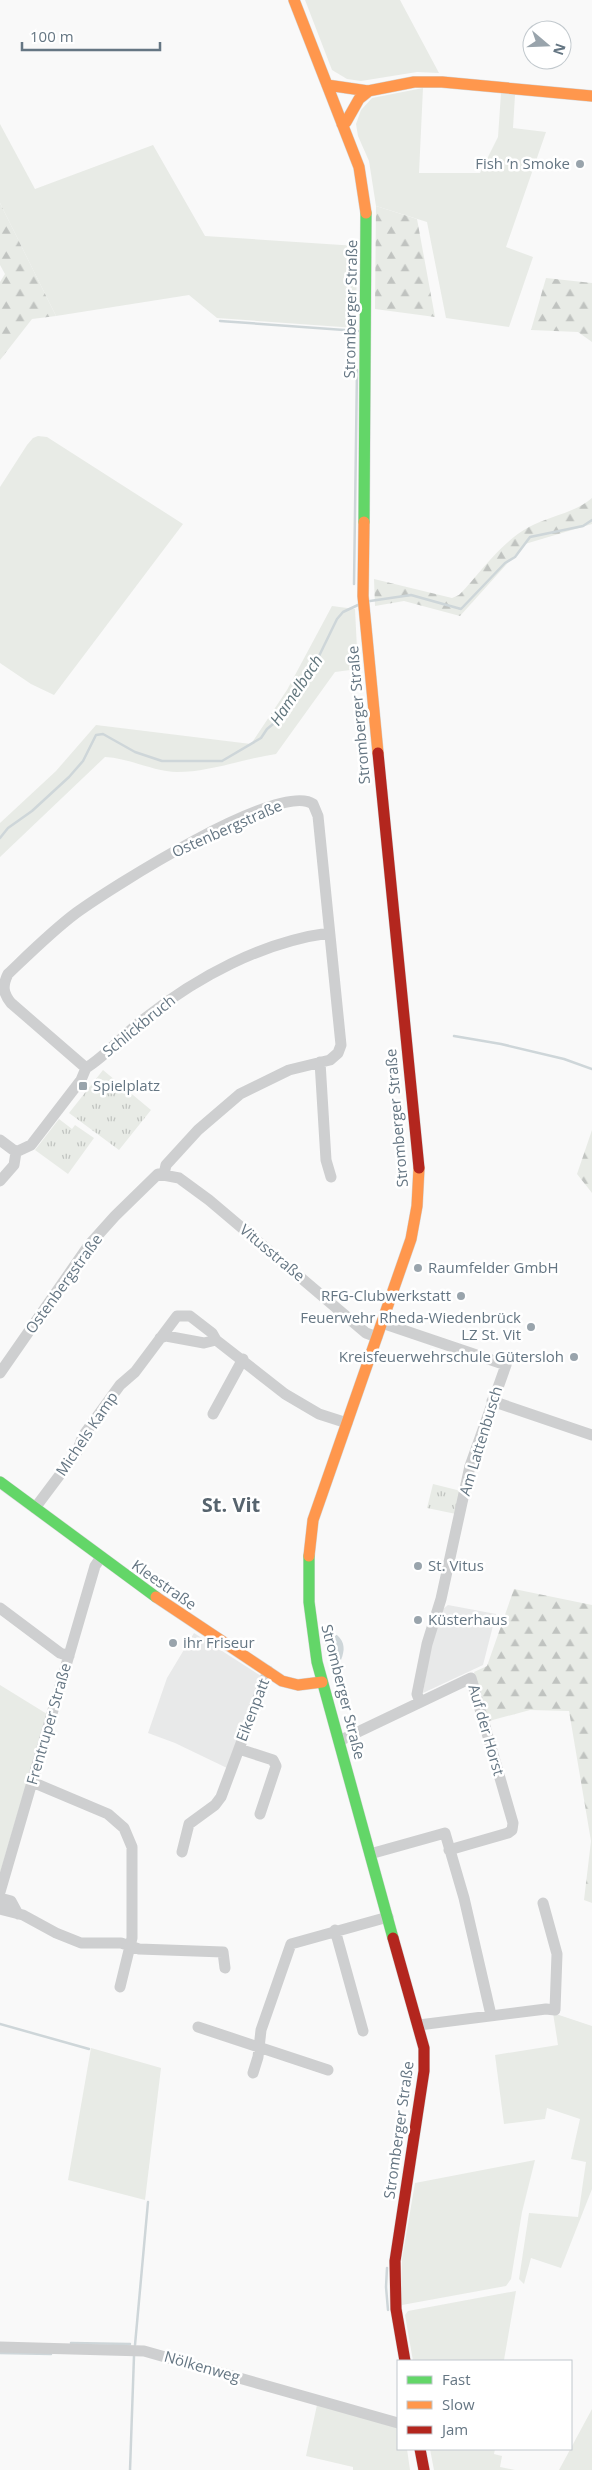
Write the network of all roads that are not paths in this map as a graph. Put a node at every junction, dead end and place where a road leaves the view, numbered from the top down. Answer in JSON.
{"nodes":[{"id":1,"x":294,"y":0,"type":"edge"},
{"id":2,"x":327,"y":85,"type":"junction"},
{"id":3,"x":369,"y":91,"type":"junction"},
{"id":4,"x":592,"y":96,"type":"edge"},
{"id":5,"x":342,"y":124,"type":"junction"},
{"id":6,"x":329,"y":933,"type":"junction"},
{"id":7,"x":320,"y":1062,"type":"junction"},
{"id":8,"x":86,"y":1068,"type":"junction"},
{"id":9,"x":0,"y":1140,"type":"edge"},
{"id":10,"x":16,"y":1152,"type":"junction"},
{"id":11,"x":164,"y":1174,"type":"junction"},
{"id":12,"x":331,"y":1177,"type":"dead end"},
{"id":13,"x":0,"y":1181,"type":"edge"},
{"id":14,"x":382,"y":1323,"type":"junction"},
{"id":15,"x":377,"y":1337,"type":"junction"},
{"id":16,"x":160,"y":1338,"type":"junction"},
{"id":17,"x":216,"y":1340,"type":"junction"},
{"id":18,"x":243,"y":1360,"type":"junction"},
{"id":19,"x":0,"y":1373,"type":"edge"},
{"id":20,"x":492,"y":1401,"type":"junction"},
{"id":21,"x":213,"y":1414,"type":"dead end"},
{"id":22,"x":347,"y":1423,"type":"junction"},
{"id":23,"x":592,"y":1435,"type":"edge"},
{"id":24,"x":0,"y":1482,"type":"edge"},
{"id":25,"x":35,"y":1508,"type":"junction"},
{"id":26,"x":101,"y":1557,"type":"junction"},
{"id":27,"x":0,"y":1608,"type":"edge"},
{"id":28,"x":69,"y":1656,"type":"junction"},
{"id":29,"x":268,"y":1671,"type":"junction"},
{"id":30,"x":322,"y":1682,"type":"junction"},
{"id":31,"x":420,"y":1702,"type":"junction"},
{"id":32,"x":339,"y":1741,"type":"junction"},
{"id":33,"x":239,"y":1749,"type":"junction"},
{"id":34,"x":32,"y":1782,"type":"junction"},
{"id":35,"x":260,"y":1814,"type":"dead end"},
{"id":36,"x":450,"y":1850,"type":"junction"},
{"id":37,"x":182,"y":1852,"type":"dead end"},
{"id":38,"x":370,"y":1854,"type":"junction"},
{"id":39,"x":0,"y":1892,"type":"edge"},
{"id":40,"x":0,"y":1898,"type":"edge"},
{"id":41,"x":543,"y":1903,"type":"dead end"},
{"id":42,"x":0,"y":1909,"type":"edge"},
{"id":43,"x":18,"y":1914,"type":"junction"},
{"id":44,"x":388,"y":1917,"type":"junction"},
{"id":45,"x":335,"y":1930,"type":"junction"},
{"id":46,"x":131,"y":1946,"type":"junction"},
{"id":47,"x":225,"y":1968,"type":"dead end"},
{"id":48,"x":120,"y":1987,"type":"dead end"},
{"id":49,"x":491,"y":2015,"type":"junction"},
{"id":50,"x":419,"y":2024,"type":"junction"},
{"id":51,"x":198,"y":2027,"type":"dead end"},
{"id":52,"x":363,"y":2031,"type":"dead end"},
{"id":53,"x":258,"y":2048,"type":"junction"},
{"id":54,"x":328,"y":2070,"type":"dead end"},
{"id":55,"x":253,"y":2073,"type":"dead end"},
{"id":56,"x":0,"y":2347,"type":"edge"},
{"id":57,"x":405,"y":2360,"type":"edge"},
{"id":58,"x":397,"y":2423,"type":"edge"},
{"id":59,"x":420,"y":2450,"type":"edge"},
{"id":60,"x":424,"y":2470,"type":"edge"}],
"edges":[{"from":1,"to":2,"type":"main road","name":"Stromberger Straße"},
{"from":2,"to":3,"type":"main road"},
{"from":2,"to":5,"type":"main road","name":"Stromberger Straße"},
{"from":3,"to":4,"type":"main road"},
{"from":3,"to":5,"type":"main road"},
{"from":5,"to":14,"type":"main road","name":"Stromberger Straße"},
{"from":6,"to":7,"type":"street","name":"Ostenbergstraße"},
{"from":6,"to":8,"type":"street","name":"Schlickbruch"},
{"from":6,"to":8,"type":"street","name":"Ostenbergstraße"},
{"from":7,"to":11,"type":"street","name":"Ostenbergstraße"},
{"from":7,"to":12,"type":"street"},
{"from":8,"to":10,"type":"street","name":"Schlickbruch"},
{"from":9,"to":10,"type":"street"},
{"from":10,"to":13,"type":"street"},
{"from":11,"to":15,"type":"street","name":"Vitusstraße"},
{"from":11,"to":19,"type":"street","name":"Ostenbergstraße"},
{"from":14,"to":15,"type":"main road","name":"Stromberger Straße"},
{"from":14,"to":20,"type":"street","name":"Am Lattenbusch"},
{"from":15,"to":22,"type":"main road","name":"Stromberger Straße"},
{"from":16,"to":17,"type":"street"},
{"from":16,"to":17,"type":"street","name":"Michels Kamp"},
{"from":16,"to":25,"type":"street","name":"Michels Kamp"},
{"from":17,"to":18,"type":"street","name":"Michels Kamp"},
{"from":18,"to":21,"type":"street"},
{"from":18,"to":22,"type":"street","name":"Michels Kamp"},
{"from":20,"to":23,"type":"street"},
{"from":20,"to":31,"type":"street","name":"Am Lattenbusch"},
{"from":22,"to":30,"type":"main road","name":"Stromberger Straße"},
{"from":24,"to":25,"type":"main road","name":"Kleestraße"},
{"from":25,"to":26,"type":"main road","name":"Kleestraße"},
{"from":26,"to":28,"type":"street","name":"Frentruper Straße"},
{"from":26,"to":29,"type":"main road","name":"Kleestraße"},
{"from":27,"to":28,"type":"street"},
{"from":28,"to":34,"type":"street","name":"Frentruper Straße"},
{"from":29,"to":30,"type":"main road","name":"Kleestraße"},
{"from":29,"to":33,"type":"street","name":"Eikenpatt"},
{"from":30,"to":32,"type":"main road","name":"Stromberger Straße"},
{"from":31,"to":32,"type":"street","name":"Auf der Horst"},
{"from":31,"to":36,"type":"street","name":"Auf der Horst"},
{"from":32,"to":38,"type":"main road","name":"Stromberger Straße"},
{"from":33,"to":35,"type":"street","name":"Eikenpatt"},
{"from":33,"to":37,"type":"street","name":"Eikenpatt"},
{"from":34,"to":39,"type":"street","name":"Frentruper Straße"},
{"from":34,"to":46,"type":"street"},
{"from":36,"to":38,"type":"street"},
{"from":36,"to":49,"type":"street"},
{"from":38,"to":44,"type":"main road","name":"Stromberger Straße"},
{"from":40,"to":43,"type":"street"},
{"from":41,"to":49,"type":"street"},
{"from":42,"to":43,"type":"street"},
{"from":43,"to":46,"type":"street"},
{"from":44,"to":45,"type":"street"},
{"from":44,"to":50,"type":"main road","name":"Stromberger Straße"},
{"from":45,"to":52,"type":"street"},
{"from":45,"to":53,"type":"street"},
{"from":46,"to":47,"type":"street"},
{"from":46,"to":48,"type":"street"},
{"from":49,"to":50,"type":"street"},
{"from":50,"to":57,"type":"main road","name":"Stromberger Straße"},
{"from":51,"to":53,"type":"street"},
{"from":53,"to":54,"type":"street"},
{"from":53,"to":55,"type":"street"},
{"from":56,"to":58,"type":"street","name":"Nölkenweg"},
{"from":59,"to":60,"type":"main road"}]}
